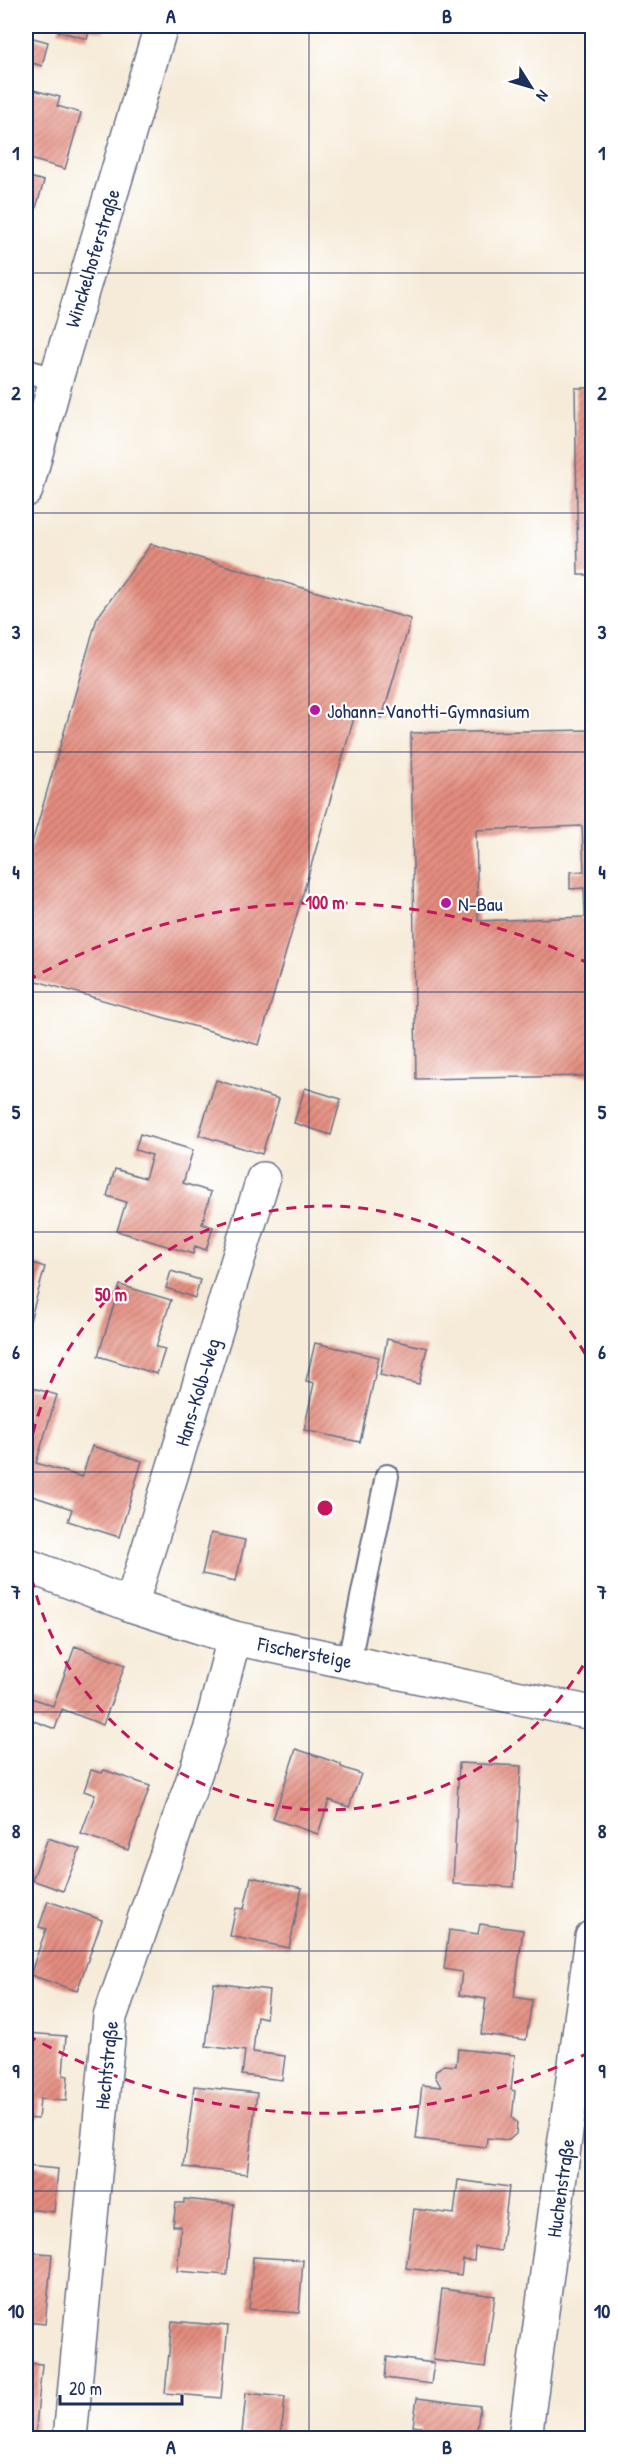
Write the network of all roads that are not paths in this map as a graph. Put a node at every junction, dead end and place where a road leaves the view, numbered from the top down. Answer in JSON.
{"nodes":[{"id":1,"x":161,"y":26,"type":"edge"},
{"id":2,"x":41,"y":375,"type":"edge"},
{"id":3,"x":26,"y":490,"type":"edge"},
{"id":4,"x":263,"y":1179,"type":"dead end"},
{"id":5,"x":387,"y":1476,"type":"dead end"},
{"id":6,"x":26,"y":1565,"type":"edge"},
{"id":7,"x":132,"y":1605,"type":"junction"},
{"id":8,"x":234,"y":1638,"type":"junction"},
{"id":9,"x":349,"y":1661,"type":"junction"},
{"id":10,"x":592,"y":1713,"type":"edge"},
{"id":11,"x":592,"y":1936,"type":"edge"},
{"id":12,"x":70,"y":2439,"type":"edge"},
{"id":13,"x":525,"y":2439,"type":"edge"}],
"edges":[{"from":1,"to":2,"type":"street","name":"Winckelhoferstraße"},
{"from":2,"to":3,"type":"street","name":"Winckelhoferstraße"},
{"from":4,"to":7,"type":"street","name":"Hans-Kolb-Weg"},
{"from":5,"to":9,"type":"lane"},
{"from":6,"to":7,"type":"street","name":"Fischersteige"},
{"from":7,"to":8,"type":"street","name":"Fischersteige"},
{"from":8,"to":9,"type":"street","name":"Fischersteige"},
{"from":8,"to":12,"type":"street","name":"Hechtstraße"},
{"from":9,"to":10,"type":"street","name":"Fischersteige"},
{"from":11,"to":13,"type":"street","name":"Huchenstraße"}]}
